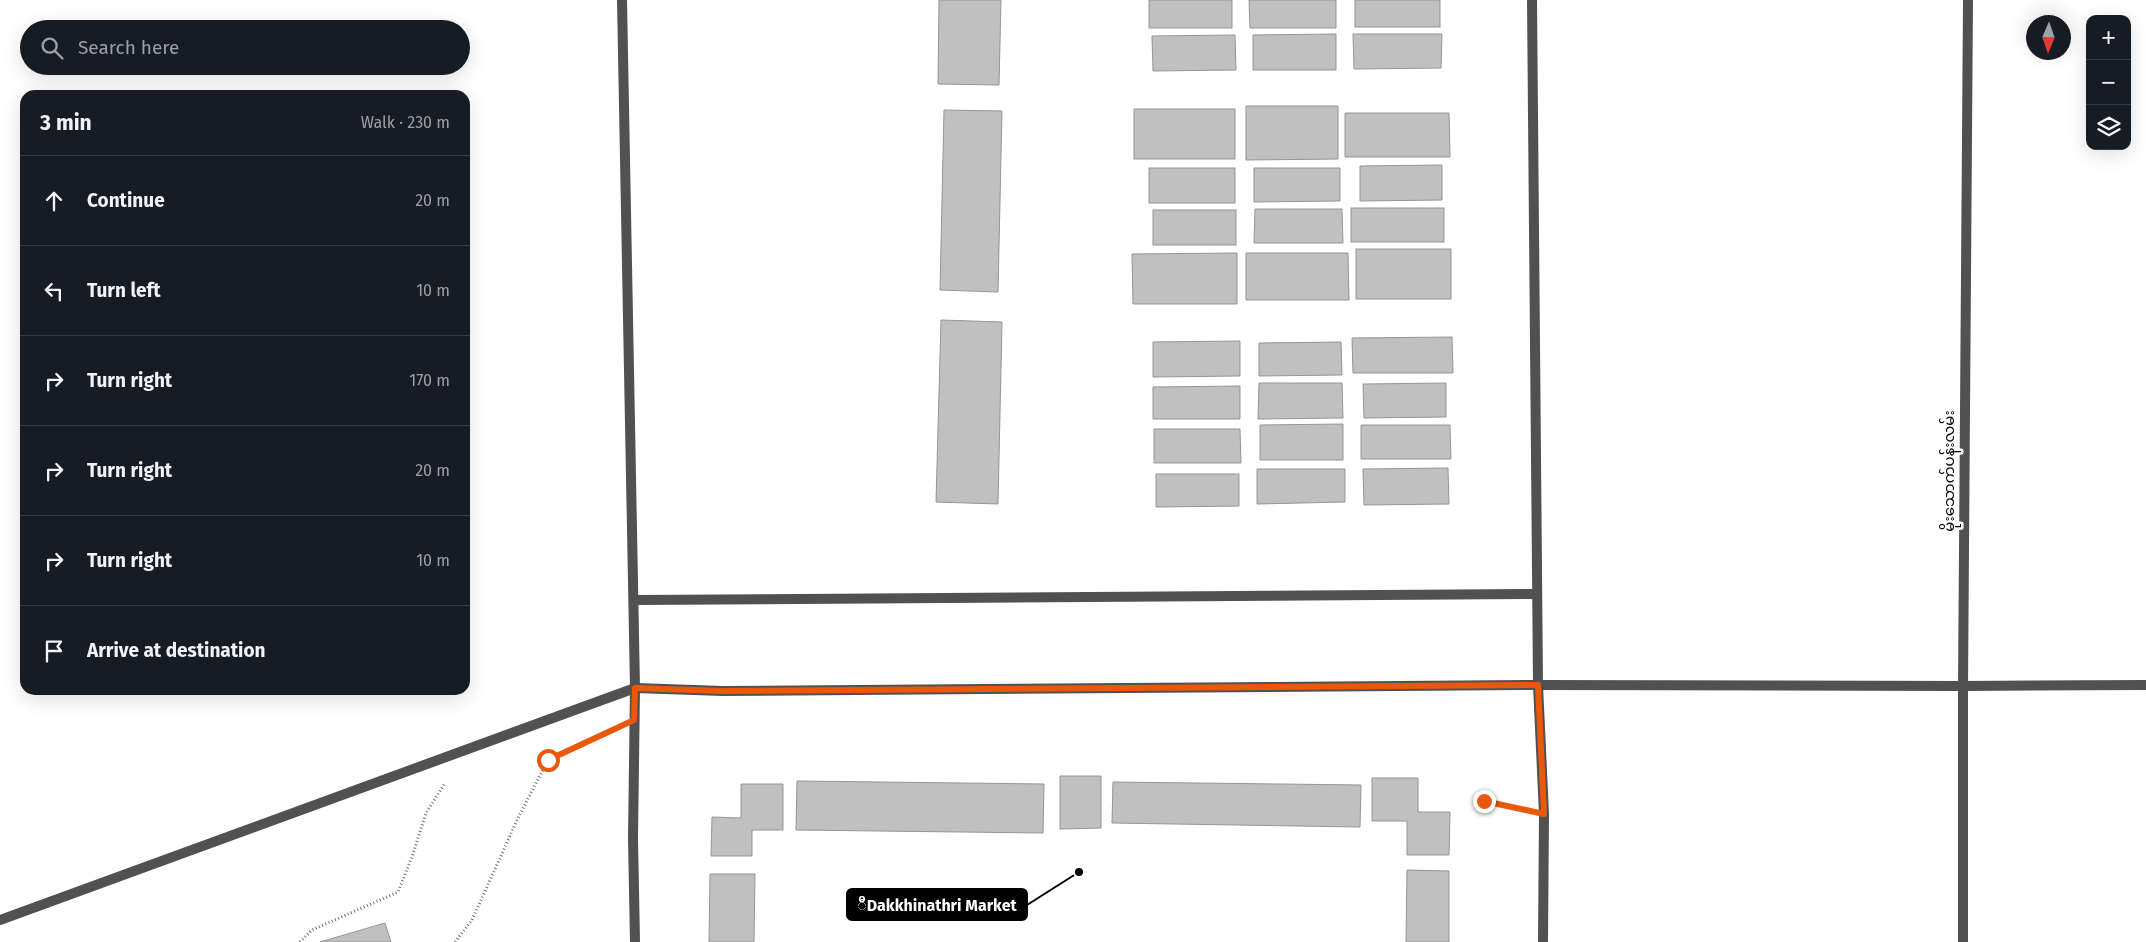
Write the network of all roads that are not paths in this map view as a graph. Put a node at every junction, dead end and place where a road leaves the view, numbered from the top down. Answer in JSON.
{"nodes":[{"id":1,"x":622,"y":0,"type":"edge"},
{"id":2,"x":1532,"y":0,"type":"edge"},
{"id":3,"x":1968,"y":0,"type":"edge"},
{"id":4,"x":1537,"y":594,"type":"junction"},
{"id":5,"x":634,"y":600,"type":"junction"},
{"id":6,"x":2146,"y":684,"type":"edge"},
{"id":7,"x":1538,"y":685,"type":"junction"},
{"id":8,"x":1962,"y":686,"type":"junction"},
{"id":9,"x":635,"y":688,"type":"junction"},
{"id":10,"x":0,"y":920,"type":"edge"},
{"id":11,"x":635,"y":942,"type":"edge"},
{"id":12,"x":1543,"y":942,"type":"edge"},
{"id":13,"x":1963,"y":942,"type":"edge"}],
"edges":[{"from":1,"to":5,"type":"street"},
{"from":2,"to":4,"type":"street"},
{"from":3,"to":8,"type":"street","name":"မိုးသောက်ပန်းလမ်း"},
{"from":4,"to":5,"type":"street"},
{"from":4,"to":7,"type":"street"},
{"from":5,"to":9,"type":"street"},
{"from":6,"to":8,"type":"street"},
{"from":7,"to":8,"type":"street"},
{"from":7,"to":9,"type":"street"},
{"from":7,"to":12,"type":"street"},
{"from":8,"to":13,"type":"street","name":"မိုးသောက်ပန်းလမ်း"},
{"from":9,"to":10,"type":"street"},
{"from":9,"to":11,"type":"street"}]}
